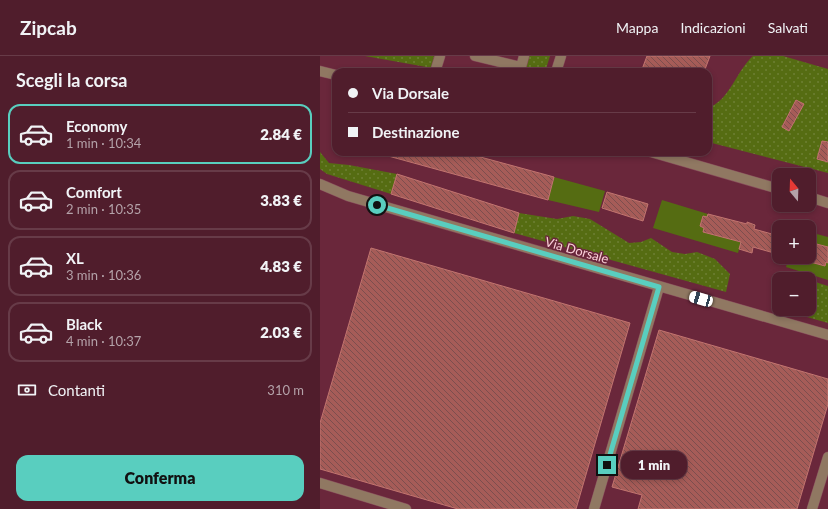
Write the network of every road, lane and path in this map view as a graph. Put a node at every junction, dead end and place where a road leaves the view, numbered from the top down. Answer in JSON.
{"nodes":[{"id":1,"x":440,"y":56,"type":"edge"},
{"id":2,"x":475,"y":56,"type":"edge"},
{"id":3,"x":524,"y":56,"type":"edge"},
{"id":4,"x":561,"y":56,"type":"edge"},
{"id":5,"x":436,"y":68,"type":"edge"},
{"id":6,"x":557,"y":68,"type":"edge"},
{"id":7,"x":320,"y":71,"type":"edge"},
{"id":8,"x":332,"y":73,"type":"edge"},
{"id":9,"x":665,"y":156,"type":"edge"},
{"id":10,"x":320,"y":184,"type":"edge"},
{"id":11,"x":772,"y":187,"type":"edge"},
{"id":12,"x":816,"y":199,"type":"edge"},
{"id":13,"x":828,"y":203,"type":"edge"},
{"id":14,"x":659,"y":287,"type":"junction"},
{"id":15,"x":828,"y":336,"type":"edge"},
{"id":16,"x":828,"y":457,"type":"edge"},
{"id":17,"x":320,"y":483,"type":"edge"},
{"id":18,"x":390,"y":507,"type":"edge"},
{"id":19,"x":406,"y":509,"type":"edge"},
{"id":20,"x":594,"y":509,"type":"edge"},
{"id":21,"x":812,"y":509,"type":"edge"}],
"edges":[{"from":1,"to":5,"type":"street"},
{"from":2,"to":3,"type":"street"},
{"from":4,"to":6,"type":"street"},
{"from":7,"to":8,"type":"street"},
{"from":9,"to":11,"type":"street"},
{"from":10,"to":14,"type":"street","name":"Via Dorsale"},
{"from":12,"to":13,"type":"street"},
{"from":14,"to":15,"type":"street","name":"Via Dorsale"},
{"from":14,"to":20,"type":"street"},
{"from":16,"to":21,"type":"street"},
{"from":17,"to":18,"type":"street"},
{"from":18,"to":19,"type":"street"}]}
